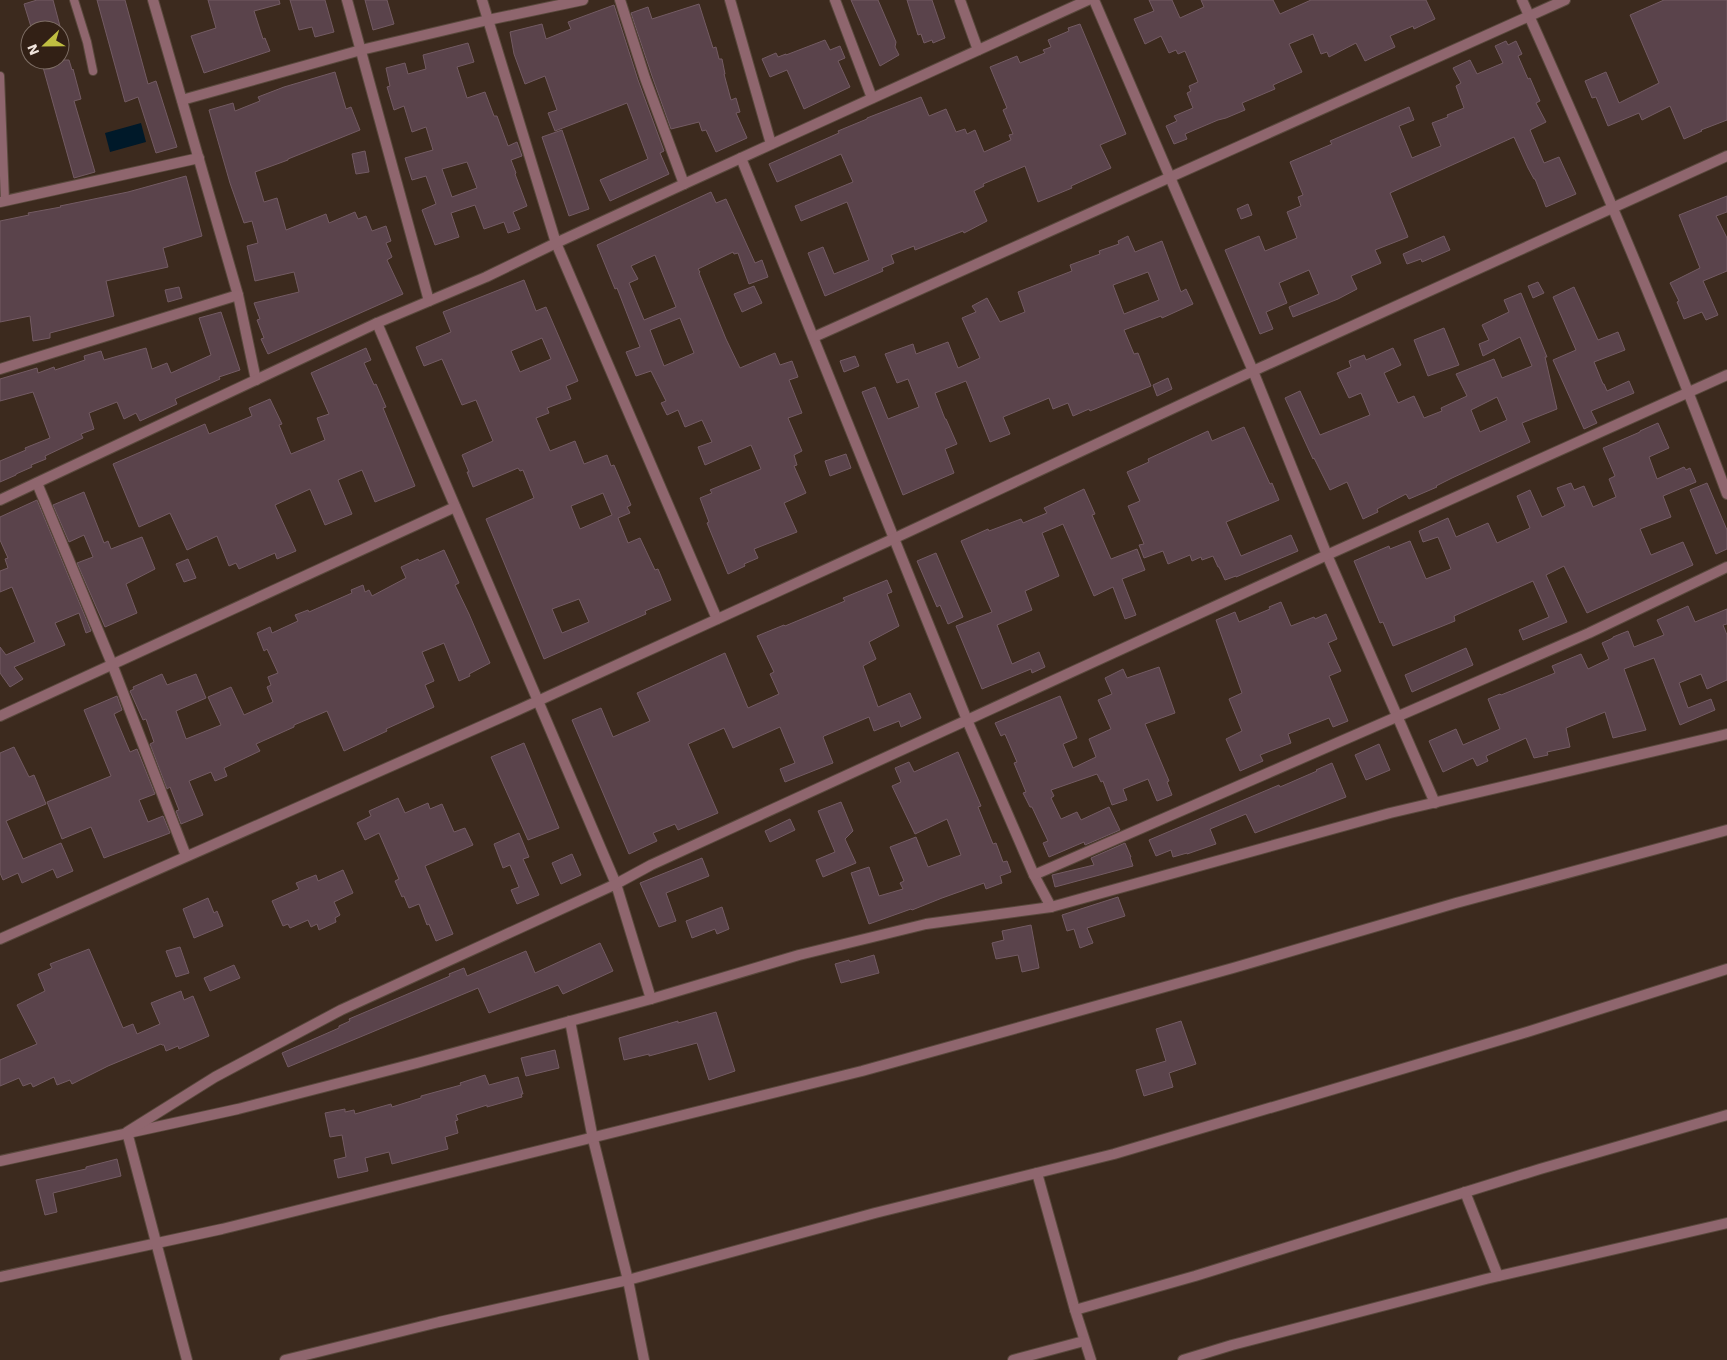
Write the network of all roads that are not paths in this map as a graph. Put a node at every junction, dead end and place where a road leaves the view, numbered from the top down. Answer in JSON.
{"nodes":[{"id":1,"x":74,"y":0,"type":"edge"},
{"id":2,"x":153,"y":0,"type":"edge"},
{"id":3,"x":347,"y":0,"type":"edge"},
{"id":4,"x":482,"y":0,"type":"edge"},
{"id":5,"x":583,"y":0,"type":"edge"},
{"id":6,"x":620,"y":0,"type":"edge"},
{"id":7,"x":730,"y":0,"type":"edge"},
{"id":8,"x":835,"y":0,"type":"edge"},
{"id":9,"x":960,"y":0,"type":"edge"},
{"id":10,"x":1088,"y":0,"type":"edge"},
{"id":11,"x":1094,"y":0,"type":"edge"},
{"id":12,"x":1522,"y":0,"type":"edge"},
{"id":13,"x":1565,"y":0,"type":"edge"},
{"id":14,"x":1075,"y":3,"type":"edge"},
{"id":15,"x":1529,"y":17,"type":"junction"},
{"id":16,"x":488,"y":20,"type":"junction"},
{"id":17,"x":361,"y":50,"type":"junction"},
{"id":18,"x":978,"y":50,"type":"junction"},
{"id":19,"x":93,"y":71,"type":"dead end"},
{"id":20,"x":0,"y":76,"type":"edge"},
{"id":21,"x":872,"y":98,"type":"junction"},
{"id":22,"x":182,"y":100,"type":"junction"},
{"id":23,"x":771,"y":144,"type":"junction"},
{"id":24,"x":1727,"y":156,"type":"edge"},
{"id":25,"x":199,"y":158,"type":"junction"},
{"id":26,"x":741,"y":158,"type":"junction"},
{"id":27,"x":1171,"y":177,"type":"junction"},
{"id":28,"x":684,"y":184,"type":"junction"},
{"id":29,"x":3,"y":202,"type":"edge"},
{"id":30,"x":1614,"y":207,"type":"junction"},
{"id":31,"x":556,"y":243,"type":"junction"},
{"id":32,"x":238,"y":295,"type":"junction"},
{"id":33,"x":428,"y":301,"type":"junction"},
{"id":34,"x":377,"y":323,"type":"junction"},
{"id":35,"x":814,"y":337,"type":"junction"},
{"id":36,"x":0,"y":369,"type":"edge"},
{"id":37,"x":1253,"y":371,"type":"junction"},
{"id":38,"x":1727,"y":375,"type":"edge"},
{"id":39,"x":256,"y":380,"type":"junction"},
{"id":40,"x":1689,"y":391,"type":"junction"},
{"id":41,"x":37,"y":483,"type":"junction"},
{"id":42,"x":1727,"y":494,"type":"edge"},
{"id":43,"x":0,"y":500,"type":"edge"},
{"id":44,"x":455,"y":507,"type":"junction"},
{"id":45,"x":895,"y":538,"type":"junction"},
{"id":46,"x":1327,"y":555,"type":"junction"},
{"id":47,"x":1727,"y":567,"type":"edge"},
{"id":48,"x":717,"y":619,"type":"junction"},
{"id":49,"x":112,"y":664,"type":"junction"},
{"id":50,"x":537,"y":702,"type":"junction"},
{"id":51,"x":0,"y":716,"type":"edge"},
{"id":52,"x":1396,"y":717,"type":"junction"},
{"id":53,"x":967,"y":720,"type":"junction"},
{"id":54,"x":1727,"y":734,"type":"edge"},
{"id":55,"x":1435,"y":803,"type":"junction"},
{"id":56,"x":1727,"y":830,"type":"edge"},
{"id":57,"x":186,"y":856,"type":"junction"},
{"id":58,"x":1034,"y":875,"type":"junction"},
{"id":59,"x":616,"y":884,"type":"junction"},
{"id":60,"x":1051,"y":907,"type":"junction"},
{"id":61,"x":0,"y":938,"type":"edge"},
{"id":62,"x":1727,"y":969,"type":"edge"},
{"id":63,"x":651,"y":999,"type":"junction"},
{"id":64,"x":570,"y":1021,"type":"junction"},
{"id":65,"x":1727,"y":1115,"type":"edge"},
{"id":66,"x":127,"y":1132,"type":"junction"},
{"id":67,"x":593,"y":1138,"type":"junction"},
{"id":68,"x":0,"y":1161,"type":"edge"},
{"id":69,"x":1037,"y":1173,"type":"junction"},
{"id":70,"x":1465,"y":1192,"type":"junction"},
{"id":71,"x":1727,"y":1223,"type":"edge"},
{"id":72,"x":156,"y":1244,"type":"junction"},
{"id":73,"x":1498,"y":1276,"type":"junction"},
{"id":74,"x":0,"y":1277,"type":"edge"},
{"id":75,"x":628,"y":1280,"type":"junction"},
{"id":76,"x":1075,"y":1310,"type":"junction"},
{"id":77,"x":1084,"y":1342,"type":"junction"},
{"id":78,"x":187,"y":1360,"type":"edge"},
{"id":79,"x":285,"y":1360,"type":"edge"},
{"id":80,"x":644,"y":1360,"type":"edge"},
{"id":81,"x":1013,"y":1360,"type":"edge"},
{"id":82,"x":1091,"y":1360,"type":"edge"},
{"id":83,"x":1183,"y":1360,"type":"edge"}],
"edges":[{"from":1,"to":19,"type":"lane"},
{"from":2,"to":22,"type":"street"},
{"from":3,"to":17,"type":"street"},
{"from":4,"to":16,"type":"street"},
{"from":5,"to":16,"type":"street"},
{"from":6,"to":28,"type":"street"},
{"from":7,"to":23,"type":"street"},
{"from":8,"to":21,"type":"street"},
{"from":9,"to":18,"type":"street"},
{"from":10,"to":14,"type":"street"},
{"from":11,"to":27,"type":"street"},
{"from":12,"to":15,"type":"street"},
{"from":13,"to":15,"type":"street"},
{"from":14,"to":18,"type":"street"},
{"from":15,"to":27,"type":"street"},
{"from":15,"to":30,"type":"street"},
{"from":16,"to":17,"type":"street"},
{"from":16,"to":31,"type":"street"},
{"from":17,"to":22,"type":"street"},
{"from":17,"to":33,"type":"street"},
{"from":18,"to":21,"type":"street"},
{"from":20,"to":29,"type":"lane"},
{"from":21,"to":23,"type":"street"},
{"from":22,"to":25,"type":"street"},
{"from":23,"to":26,"type":"street"},
{"from":24,"to":30,"type":"street"},
{"from":25,"to":29,"type":"street"},
{"from":25,"to":32,"type":"street"},
{"from":26,"to":28,"type":"street"},
{"from":26,"to":35,"type":"street"},
{"from":27,"to":35,"type":"street"},
{"from":27,"to":37,"type":"street"},
{"from":28,"to":31,"type":"street"},
{"from":30,"to":37,"type":"street"},
{"from":30,"to":40,"type":"street"},
{"from":31,"to":33,"type":"street"},
{"from":31,"to":48,"type":"street"},
{"from":32,"to":36,"type":"street"},
{"from":32,"to":39,"type":"street"},
{"from":33,"to":34,"type":"street"},
{"from":34,"to":39,"type":"street"},
{"from":34,"to":44,"type":"street"},
{"from":35,"to":45,"type":"street"},
{"from":37,"to":45,"type":"street"},
{"from":37,"to":46,"type":"street"},
{"from":38,"to":40,"type":"street"},
{"from":39,"to":41,"type":"street"},
{"from":40,"to":42,"type":"street"},
{"from":40,"to":46,"type":"street"},
{"from":41,"to":43,"type":"street"},
{"from":41,"to":49,"type":"street"},
{"from":44,"to":49,"type":"street"},
{"from":44,"to":50,"type":"street"},
{"from":45,"to":48,"type":"street"},
{"from":45,"to":53,"type":"street"},
{"from":46,"to":52,"type":"street"},
{"from":46,"to":53,"type":"street"},
{"from":47,"to":52,"type":"street"},
{"from":48,"to":50,"type":"street"},
{"from":49,"to":51,"type":"street"},
{"from":49,"to":57,"type":"street"},
{"from":50,"to":57,"type":"street"},
{"from":50,"to":59,"type":"street"},
{"from":52,"to":55,"type":"street"},
{"from":52,"to":58,"type":"street"},
{"from":53,"to":58,"type":"street"},
{"from":53,"to":59,"type":"street"},
{"from":54,"to":55,"type":"street"},
{"from":55,"to":60,"type":"street"},
{"from":56,"to":67,"type":"street"},
{"from":57,"to":61,"type":"street"},
{"from":58,"to":60,"type":"street"},
{"from":59,"to":63,"type":"street"},
{"from":59,"to":66,"type":"street"},
{"from":60,"to":63,"type":"street"},
{"from":62,"to":69,"type":"street"},
{"from":63,"to":64,"type":"street"},
{"from":64,"to":66,"type":"street"},
{"from":64,"to":67,"type":"street"},
{"from":65,"to":70,"type":"street"},
{"from":66,"to":68,"type":"street"},
{"from":66,"to":72,"type":"street"},
{"from":67,"to":72,"type":"street"},
{"from":67,"to":75,"type":"street"},
{"from":69,"to":75,"type":"street"},
{"from":69,"to":76,"type":"street"},
{"from":70,"to":73,"type":"street"},
{"from":70,"to":76,"type":"street"},
{"from":71,"to":73,"type":"street"},
{"from":72,"to":74,"type":"street"},
{"from":72,"to":78,"type":"street"},
{"from":73,"to":83,"type":"street"},
{"from":75,"to":79,"type":"street"},
{"from":75,"to":80,"type":"street"},
{"from":76,"to":77,"type":"street"},
{"from":77,"to":81,"type":"street"},
{"from":77,"to":82,"type":"street"}]}
